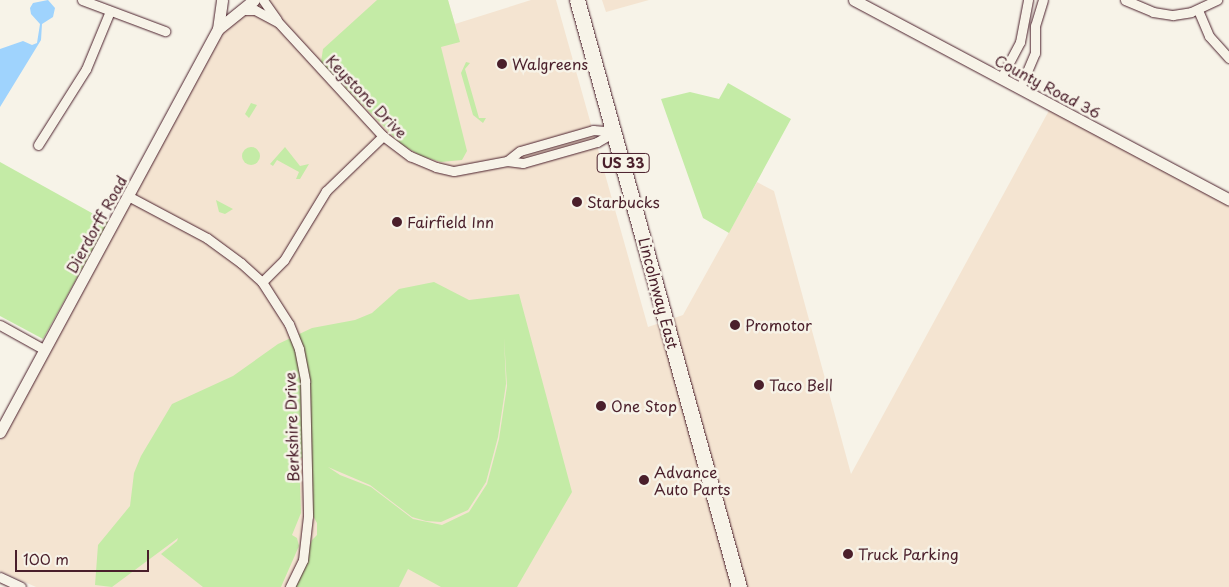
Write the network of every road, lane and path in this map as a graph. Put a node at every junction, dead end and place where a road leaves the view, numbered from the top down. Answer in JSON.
{"nodes":[{"id":1,"x":82,"y":0,"type":"edge"},
{"id":2,"x":223,"y":0,"type":"edge"},
{"id":3,"x":254,"y":0,"type":"edge"},
{"id":4,"x":263,"y":0,"type":"edge"},
{"id":5,"x":577,"y":0,"type":"edge"},
{"id":6,"x":854,"y":0,"type":"edge"},
{"id":7,"x":1028,"y":0,"type":"edge"},
{"id":8,"x":1043,"y":0,"type":"edge"},
{"id":9,"x":1125,"y":0,"type":"edge"},
{"id":10,"x":1216,"y":0,"type":"edge"},
{"id":11,"x":243,"y":10,"type":"junction"},
{"id":12,"x":1198,"y":10,"type":"junction"},
{"id":13,"x":110,"y":11,"type":"junction"},
{"id":14,"x":278,"y":22,"type":"junction"},
{"id":15,"x":218,"y":30,"type":"junction"},
{"id":16,"x":164,"y":31,"type":"dead end"},
{"id":17,"x":1229,"y":58,"type":"edge"},
{"id":18,"x":1000,"y":78,"type":"junction"},
{"id":19,"x":1020,"y":88,"type":"junction"},
{"id":20,"x":614,"y":132,"type":"junction"},
{"id":21,"x":383,"y":136,"type":"junction"},
{"id":22,"x":38,"y":145,"type":"dead end"},
{"id":23,"x":128,"y":196,"type":"junction"},
{"id":24,"x":1229,"y":199,"type":"edge"},
{"id":25,"x":262,"y":282,"type":"junction"},
{"id":26,"x":0,"y":325,"type":"edge"},
{"id":27,"x":45,"y":350,"type":"junction"},
{"id":28,"x":0,"y":432,"type":"edge"},
{"id":29,"x":0,"y":577,"type":"edge"},
{"id":30,"x":21,"y":587,"type":"edge"},
{"id":31,"x":290,"y":587,"type":"edge"},
{"id":32,"x":740,"y":587,"type":"edge"}],
"edges":[{"from":1,"to":13,"type":"street"},
{"from":2,"to":11,"type":"street","name":"Dierdorff Road"},
{"from":2,"to":15,"type":"street","name":"Dierdorff Road"},
{"from":3,"to":11,"type":"street","name":"Dierdorff Road"},
{"from":4,"to":14,"type":"street","name":"Keystone Drive"},
{"from":5,"to":20,"type":"highway","name":"Lincolnway East","number":"US 33"},
{"from":6,"to":18,"type":"street","name":"County Road 36"},
{"from":7,"to":18,"type":"street"},
{"from":8,"to":19,"type":"street"},
{"from":9,"to":12,"type":"street"},
{"from":10,"to":12,"type":"street"},
{"from":11,"to":14,"type":"street","name":"Keystone Drive"},
{"from":11,"to":15,"type":"street","name":"Dierdorff Road"},
{"from":12,"to":17,"type":"street"},
{"from":13,"to":16,"type":"street"},
{"from":13,"to":22,"type":"street"},
{"from":14,"to":21,"type":"street","name":"Keystone Drive"},
{"from":15,"to":23,"type":"street","name":"Dierdorff Road"},
{"from":18,"to":19,"type":"street","name":"County Road 36"},
{"from":19,"to":24,"type":"street","name":"County Road 36"},
{"from":20,"to":21,"type":"street","name":"Keystone Drive"},
{"from":20,"to":32,"type":"highway","name":"Lincolnway East","number":"US 33"},
{"from":21,"to":25,"type":"street"},
{"from":23,"to":25,"type":"street","name":"Berkshire Drive"},
{"from":23,"to":27,"type":"street","name":"Dierdorff Road"},
{"from":25,"to":31,"type":"street","name":"Berkshire Drive"},
{"from":26,"to":27,"type":"street"},
{"from":27,"to":28,"type":"street","name":"Dierdorff Road"},
{"from":29,"to":30,"type":"street"}]}
